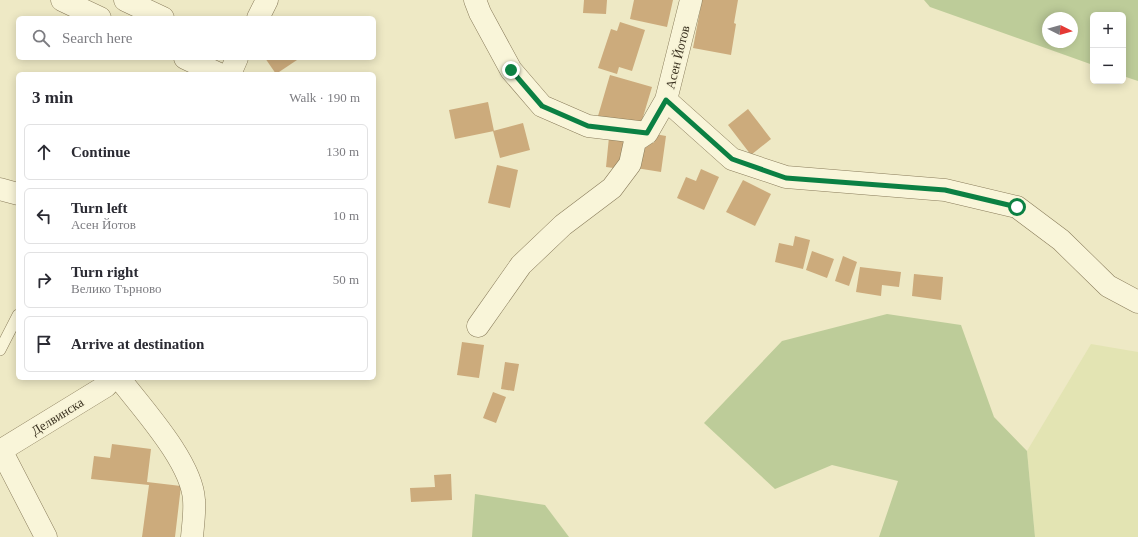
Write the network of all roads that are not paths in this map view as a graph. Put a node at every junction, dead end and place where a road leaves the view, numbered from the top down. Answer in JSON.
{"nodes":[{"id":1,"x":62,"y":0,"type":"edge"},
{"id":2,"x":125,"y":0,"type":"edge"},
{"id":3,"x":267,"y":0,"type":"edge"},
{"id":4,"x":476,"y":0,"type":"edge"},
{"id":5,"x":691,"y":0,"type":"edge"},
{"id":6,"x":96,"y":16,"type":"edge"},
{"id":7,"x":159,"y":16,"type":"edge"},
{"id":8,"x":259,"y":16,"type":"edge"},
{"id":9,"x":189,"y":60,"type":"edge"},
{"id":10,"x":236,"y":60,"type":"edge"},
{"id":11,"x":215,"y":72,"type":"edge"},
{"id":12,"x":231,"y":72,"type":"edge"},
{"id":13,"x":666,"y":100,"type":"junction"},
{"id":14,"x":647,"y":133,"type":"junction"},
{"id":15,"x":0,"y":189,"type":"edge"},
{"id":16,"x":16,"y":193,"type":"edge"},
{"id":17,"x":1138,"y":302,"type":"edge"},
{"id":18,"x":16,"y":319,"type":"edge"},
{"id":19,"x":478,"y":326,"type":"dead end"},
{"id":20,"x":0,"y":350,"type":"edge"},
{"id":21,"x":110,"y":380,"type":"edge"},
{"id":22,"x":121,"y":380,"type":"edge"},
{"id":23,"x":0,"y":450,"type":"edge"},
{"id":24,"x":46,"y":537,"type":"edge"},
{"id":25,"x":192,"y":537,"type":"edge"}],
"edges":[{"from":1,"to":6,"type":"street"},
{"from":2,"to":7,"type":"street"},
{"from":3,"to":8,"type":"street"},
{"from":4,"to":14,"type":"street"},
{"from":5,"to":13,"type":"street","name":"Асен Йотов"},
{"from":9,"to":11,"type":"street"},
{"from":10,"to":12,"type":"street"},
{"from":13,"to":14,"type":"street","name":"Асен Йотов"},
{"from":13,"to":17,"type":"street"},
{"from":14,"to":19,"type":"street","name":"Асен Йотов"},
{"from":15,"to":16,"type":"street"},
{"from":18,"to":20,"type":"lane"},
{"from":21,"to":23,"type":"street","name":"Делвинска"},
{"from":22,"to":25,"type":"street"},
{"from":23,"to":24,"type":"street"}]}
